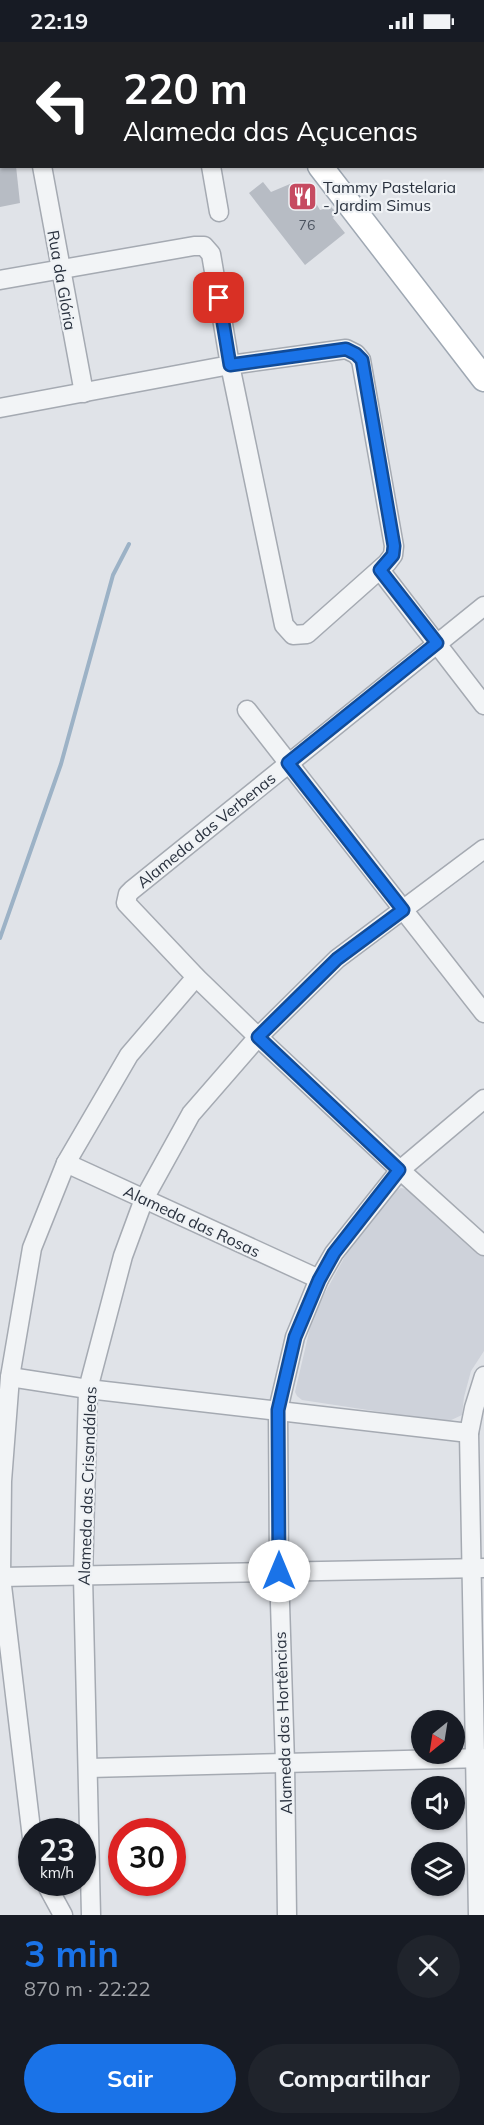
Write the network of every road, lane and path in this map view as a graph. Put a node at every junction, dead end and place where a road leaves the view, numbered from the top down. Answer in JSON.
{"nodes":[{"id":1,"x":42,"y":168,"type":"edge"},
{"id":2,"x":211,"y":168,"type":"edge"},
{"id":3,"x":322,"y":168,"type":"edge"},
{"id":4,"x":219,"y":212,"type":"dead end"},
{"id":5,"x":60,"y":271,"type":"junction"},
{"id":6,"x":0,"y":280,"type":"edge"},
{"id":7,"x":230,"y":365,"type":"junction"},
{"id":8,"x":484,"y":379,"type":"edge"},
{"id":9,"x":84,"y":393,"type":"junction"},
{"id":10,"x":0,"y":408,"type":"edge"},
{"id":11,"x":380,"y":570,"type":"junction"},
{"id":12,"x":484,"y":606,"type":"edge"},
{"id":13,"x":437,"y":643,"type":"junction"},
{"id":14,"x":484,"y":705,"type":"edge"},
{"id":15,"x":247,"y":710,"type":"dead end"},
{"id":16,"x":288,"y":763,"type":"junction"},
{"id":17,"x":484,"y":849,"type":"edge"},
{"id":18,"x":403,"y":910,"type":"junction"},
{"id":19,"x":196,"y":977,"type":"junction"},
{"id":20,"x":484,"y":1013,"type":"edge"},
{"id":21,"x":258,"y":1037,"type":"junction"},
{"id":22,"x":484,"y":1099,"type":"edge"},
{"id":23,"x":66,"y":1163,"type":"junction"},
{"id":24,"x":399,"y":1170,"type":"junction"},
{"id":25,"x":144,"y":1199,"type":"junction"},
{"id":26,"x":484,"y":1246,"type":"edge"},
{"id":27,"x":319,"y":1280,"type":"junction"},
{"id":28,"x":484,"y":1376,"type":"edge"},
{"id":29,"x":10,"y":1377,"type":"junction"},
{"id":30,"x":88,"y":1389,"type":"junction"},
{"id":31,"x":278,"y":1410,"type":"junction"},
{"id":32,"x":469,"y":1433,"type":"junction"},
{"id":33,"x":478,"y":1568,"type":"edge"},
{"id":34,"x":279,"y":1571,"type":"junction"},
{"id":35,"x":83,"y":1576,"type":"junction"},
{"id":36,"x":1,"y":1577,"type":"edge"},
{"id":37,"x":480,"y":1758,"type":"edge"},
{"id":38,"x":285,"y":1763,"type":"junction"},
{"id":39,"x":89,"y":1768,"type":"junction"},
{"id":40,"x":30,"y":1818,"type":"edge"},
{"id":41,"x":53,"y":1896,"type":"edge"},
{"id":42,"x":63,"y":1915,"type":"edge"},
{"id":43,"x":91,"y":1915,"type":"edge"},
{"id":44,"x":287,"y":1915,"type":"edge"},
{"id":45,"x":478,"y":1915,"type":"edge"}],
"edges":[{"from":1,"to":5,"type":"street","name":"Rua da Glória"},
{"from":2,"to":4,"type":"street"},
{"from":3,"to":8,"type":"main road"},
{"from":5,"to":6,"type":"street"},
{"from":5,"to":7,"type":"street"},
{"from":5,"to":9,"type":"street","name":"Rua da Glória"},
{"from":7,"to":9,"type":"street"},
{"from":7,"to":11,"type":"street"},
{"from":7,"to":11,"type":"street"},
{"from":9,"to":10,"type":"street"},
{"from":11,"to":13,"type":"street"},
{"from":12,"to":13,"type":"street","name":"Alameda das Verbenas"},
{"from":13,"to":14,"type":"street"},
{"from":13,"to":16,"type":"street","name":"Alameda das Verbenas"},
{"from":15,"to":16,"type":"street"},
{"from":16,"to":18,"type":"street"},
{"from":16,"to":19,"type":"street","name":"Alameda das Verbenas"},
{"from":17,"to":18,"type":"street","name":"Alameda das Crisandáleas"},
{"from":18,"to":20,"type":"street"},
{"from":18,"to":21,"type":"street","name":"Alameda das Crisandáleas"},
{"from":19,"to":21,"type":"street"},
{"from":19,"to":23,"type":"street"},
{"from":21,"to":24,"type":"street"},
{"from":21,"to":25,"type":"street","name":"Alameda das Crisandáleas"},
{"from":22,"to":24,"type":"street","name":"Alameda das Hortências"},
{"from":23,"to":25,"type":"street","name":"Alameda das Rosas"},
{"from":23,"to":29,"type":"street"},
{"from":24,"to":26,"type":"street"},
{"from":24,"to":27,"type":"street","name":"Alameda das Hortências"},
{"from":25,"to":27,"type":"street","name":"Alameda das Rosas"},
{"from":25,"to":30,"type":"street","name":"Alameda das Crisandáleas"},
{"from":27,"to":31,"type":"street","name":"Alameda das Hortências"},
{"from":28,"to":32,"type":"street"},
{"from":29,"to":30,"type":"street"},
{"from":29,"to":36,"type":"street"},
{"from":30,"to":31,"type":"street"},
{"from":30,"to":35,"type":"street","name":"Alameda das Crisandáleas"},
{"from":31,"to":32,"type":"street"},
{"from":31,"to":34,"type":"street","name":"Alameda das Hortências"},
{"from":32,"to":33,"type":"street"},
{"from":33,"to":34,"type":"street"},
{"from":33,"to":37,"type":"street"},
{"from":34,"to":35,"type":"street"},
{"from":34,"to":38,"type":"street","name":"Alameda das Hortências"},
{"from":35,"to":36,"type":"street"},
{"from":35,"to":39,"type":"street","name":"Alameda das Crisandáleas"},
{"from":36,"to":40,"type":"street"},
{"from":37,"to":38,"type":"street"},
{"from":37,"to":45,"type":"street"},
{"from":38,"to":39,"type":"street"},
{"from":38,"to":44,"type":"street","name":"Alameda das Hortências"},
{"from":39,"to":43,"type":"street","name":"Alameda das Crisandáleas"},
{"from":41,"to":42,"type":"street"}]}
